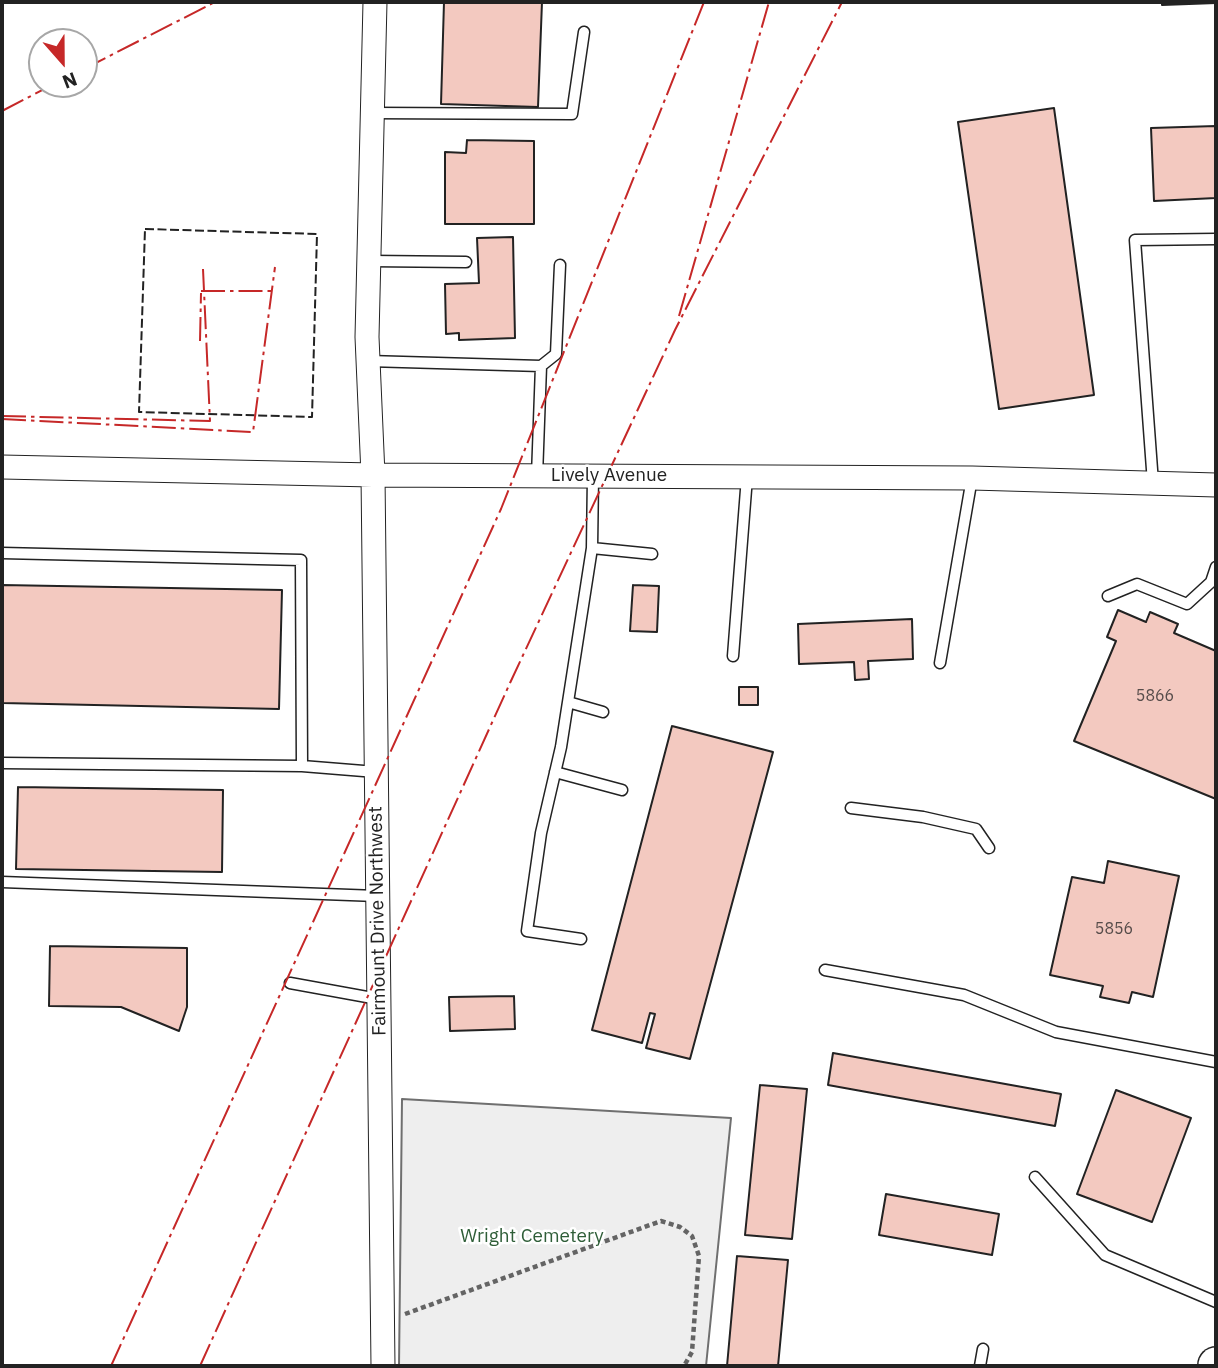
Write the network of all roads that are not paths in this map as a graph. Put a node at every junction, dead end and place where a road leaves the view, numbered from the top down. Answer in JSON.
{"nodes":[{"id":1,"x":374,"y":2,"type":"edge"},
{"id":2,"x":584,"y":32,"type":"dead end"},
{"id":3,"x":372,"y":113,"type":"junction"},
{"id":4,"x":1216,"y":239,"type":"edge"},
{"id":5,"x":370,"y":261,"type":"junction"},
{"id":6,"x":466,"y":262,"type":"dead end"},
{"id":7,"x":560,"y":265,"type":"dead end"},
{"id":8,"x":368,"y":361,"type":"junction"},
{"id":9,"x":541,"y":366,"type":"junction"},
{"id":10,"x":2,"y":467,"type":"edge"},
{"id":11,"x":373,"y":475,"type":"junction"},
{"id":12,"x":537,"y":476,"type":"junction"},
{"id":13,"x":593,"y":476,"type":"junction"},
{"id":14,"x":747,"y":477,"type":"junction"},
{"id":15,"x":972,"y":478,"type":"junction"},
{"id":16,"x":1153,"y":483,"type":"junction"},
{"id":17,"x":1216,"y":485,"type":"edge"},
{"id":18,"x":592,"y":548,"type":"junction"},
{"id":19,"x":2,"y":553,"type":"edge"},
{"id":20,"x":652,"y":554,"type":"dead end"},
{"id":21,"x":1216,"y":567,"type":"edge"},
{"id":22,"x":1108,"y":596,"type":"dead end"},
{"id":23,"x":733,"y":656,"type":"dead end"},
{"id":24,"x":940,"y":663,"type":"dead end"},
{"id":25,"x":568,"y":702,"type":"junction"},
{"id":26,"x":603,"y":712,"type":"dead end"},
{"id":27,"x":2,"y":763,"type":"edge"},
{"id":28,"x":302,"y":766,"type":"junction"},
{"id":29,"x":376,"y":772,"type":"junction"},
{"id":30,"x":555,"y":772,"type":"junction"},
{"id":31,"x":622,"y":790,"type":"dead end"},
{"id":32,"x":851,"y":808,"type":"dead end"},
{"id":33,"x":989,"y":848,"type":"dead end"},
{"id":34,"x":2,"y":882,"type":"edge"},
{"id":35,"x":377,"y":896,"type":"junction"},
{"id":36,"x":581,"y":939,"type":"dead end"},
{"id":37,"x":825,"y":970,"type":"dead end"},
{"id":38,"x":290,"y":983,"type":"dead end"},
{"id":39,"x":378,"y":999,"type":"junction"},
{"id":40,"x":1216,"y":1062,"type":"edge"},
{"id":41,"x":1035,"y":1177,"type":"dead end"},
{"id":42,"x":1216,"y":1302,"type":"edge"},
{"id":43,"x":983,"y":1349,"type":"dead end"},
{"id":44,"x":383,"y":1366,"type":"edge"},
{"id":45,"x":980,"y":1366,"type":"edge"}],
"edges":[{"from":1,"to":3,"type":"street","name":"Fairmount Drive Northwest"},
{"from":2,"to":3,"type":"lane"},
{"from":3,"to":5,"type":"street","name":"Fairmount Drive Northwest"},
{"from":4,"to":16,"type":"lane"},
{"from":5,"to":6,"type":"lane"},
{"from":5,"to":8,"type":"street","name":"Fairmount Drive Northwest"},
{"from":7,"to":9,"type":"lane"},
{"from":8,"to":9,"type":"lane"},
{"from":8,"to":11,"type":"street","name":"Fairmount Drive Northwest"},
{"from":9,"to":12,"type":"lane"},
{"from":10,"to":11,"type":"street","name":"Lively Avenue"},
{"from":11,"to":12,"type":"street","name":"Lively Avenue"},
{"from":11,"to":29,"type":"street","name":"Fairmount Drive Northwest"},
{"from":12,"to":13,"type":"street","name":"Lively Avenue"},
{"from":13,"to":14,"type":"street","name":"Lively Avenue"},
{"from":13,"to":18,"type":"lane"},
{"from":14,"to":15,"type":"street","name":"Lively Avenue"},
{"from":14,"to":23,"type":"lane"},
{"from":15,"to":16,"type":"street","name":"Lively Avenue"},
{"from":15,"to":24,"type":"lane"},
{"from":16,"to":17,"type":"street","name":"Lively Avenue"},
{"from":18,"to":20,"type":"lane"},
{"from":18,"to":25,"type":"lane"},
{"from":19,"to":28,"type":"lane"},
{"from":21,"to":22,"type":"lane"},
{"from":25,"to":26,"type":"lane"},
{"from":25,"to":30,"type":"lane"},
{"from":27,"to":28,"type":"lane"},
{"from":28,"to":29,"type":"lane"},
{"from":29,"to":35,"type":"street","name":"Fairmount Drive Northwest"},
{"from":30,"to":31,"type":"lane"},
{"from":30,"to":36,"type":"lane"},
{"from":32,"to":33,"type":"lane"},
{"from":34,"to":35,"type":"lane"},
{"from":35,"to":39,"type":"street","name":"Fairmount Drive Northwest"},
{"from":37,"to":40,"type":"lane"},
{"from":38,"to":39,"type":"lane"},
{"from":39,"to":44,"type":"street","name":"Fairmount Drive Northwest"},
{"from":41,"to":42,"type":"lane"},
{"from":43,"to":45,"type":"lane"}]}
